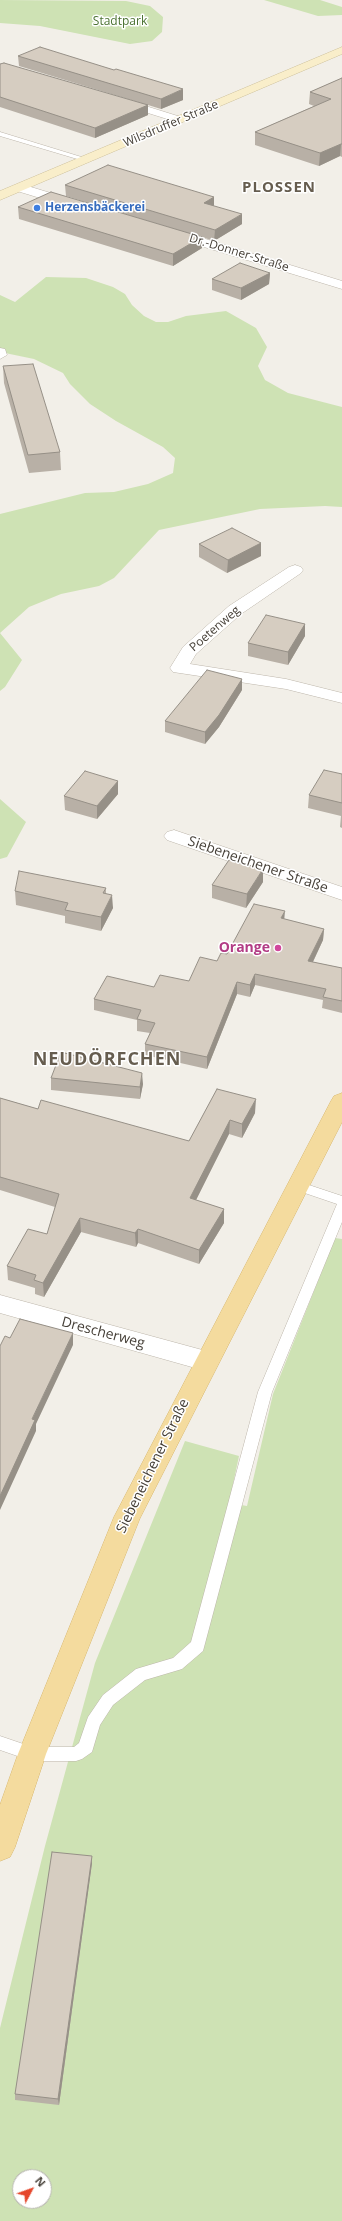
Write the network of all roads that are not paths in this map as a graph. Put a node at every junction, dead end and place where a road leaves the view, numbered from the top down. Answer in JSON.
{"nodes":[{"id":1,"x":342,"y":50,"type":"edge"},
{"id":2,"x":110,"y":98,"type":"edge"},
{"id":3,"x":180,"y":120,"type":"junction"},
{"id":4,"x":0,"y":134,"type":"edge"},
{"id":5,"x":86,"y":160,"type":"junction"},
{"id":6,"x":21,"y":188,"type":"junction"},
{"id":7,"x":0,"y":196,"type":"edge"},
{"id":8,"x":86,"y":208,"type":"edge"},
{"id":9,"x":162,"y":230,"type":"edge"},
{"id":10,"x":342,"y":285,"type":"edge"},
{"id":11,"x":0,"y":352,"type":"edge"},
{"id":12,"x":0,"y":355,"type":"edge"},
{"id":13,"x":295,"y":570,"type":"dead end"},
{"id":14,"x":342,"y":698,"type":"edge"},
{"id":15,"x":174,"y":836,"type":"dead end"},
{"id":16,"x":342,"y":894,"type":"edge"},
{"id":17,"x":342,"y":1101,"type":"edge"},
{"id":18,"x":296,"y":1186,"type":"junction"},
{"id":19,"x":342,"y":1201,"type":"edge"},
{"id":20,"x":342,"y":1206,"type":"edge"},
{"id":21,"x":0,"y":1304,"type":"edge"},
{"id":22,"x":206,"y":1361,"type":"junction"},
{"id":23,"x":0,"y":1743,"type":"edge"},
{"id":24,"x":32,"y":1754,"type":"junction"},
{"id":25,"x":0,"y":1847,"type":"edge"}],
"edges":[{"from":1,"to":3,"type":"main road","name":"Wilsdruffer Straße"},
{"from":2,"to":3,"type":"street"},
{"from":3,"to":5,"type":"main road","name":"Wilsdruffer Straße"},
{"from":4,"to":5,"type":"lane"},
{"from":5,"to":6,"type":"main road","name":"Wilsdruffer Straße"},
{"from":6,"to":7,"type":"main road","name":"Wilsdruffer Straße"},
{"from":6,"to":8,"type":"street"},
{"from":9,"to":10,"type":"street","name":"Dr.-Donner-Straße"},
{"from":11,"to":12,"type":"street"},
{"from":13,"to":14,"type":"street","name":"Poetenweg"},
{"from":15,"to":16,"type":"street","name":"Siebeneichener Straße"},
{"from":17,"to":18,"type":"main road","name":"Siebeneichener Straße"},
{"from":18,"to":19,"type":"lane"},
{"from":18,"to":22,"type":"main road","name":"Siebeneichener Straße"},
{"from":20,"to":24,"type":"lane"},
{"from":21,"to":22,"type":"street","name":"Drescherweg"},
{"from":22,"to":24,"type":"main road","name":"Siebeneichener Straße"},
{"from":23,"to":24,"type":"lane"},
{"from":24,"to":25,"type":"main road","name":"Siebeneichener Straße"}]}
